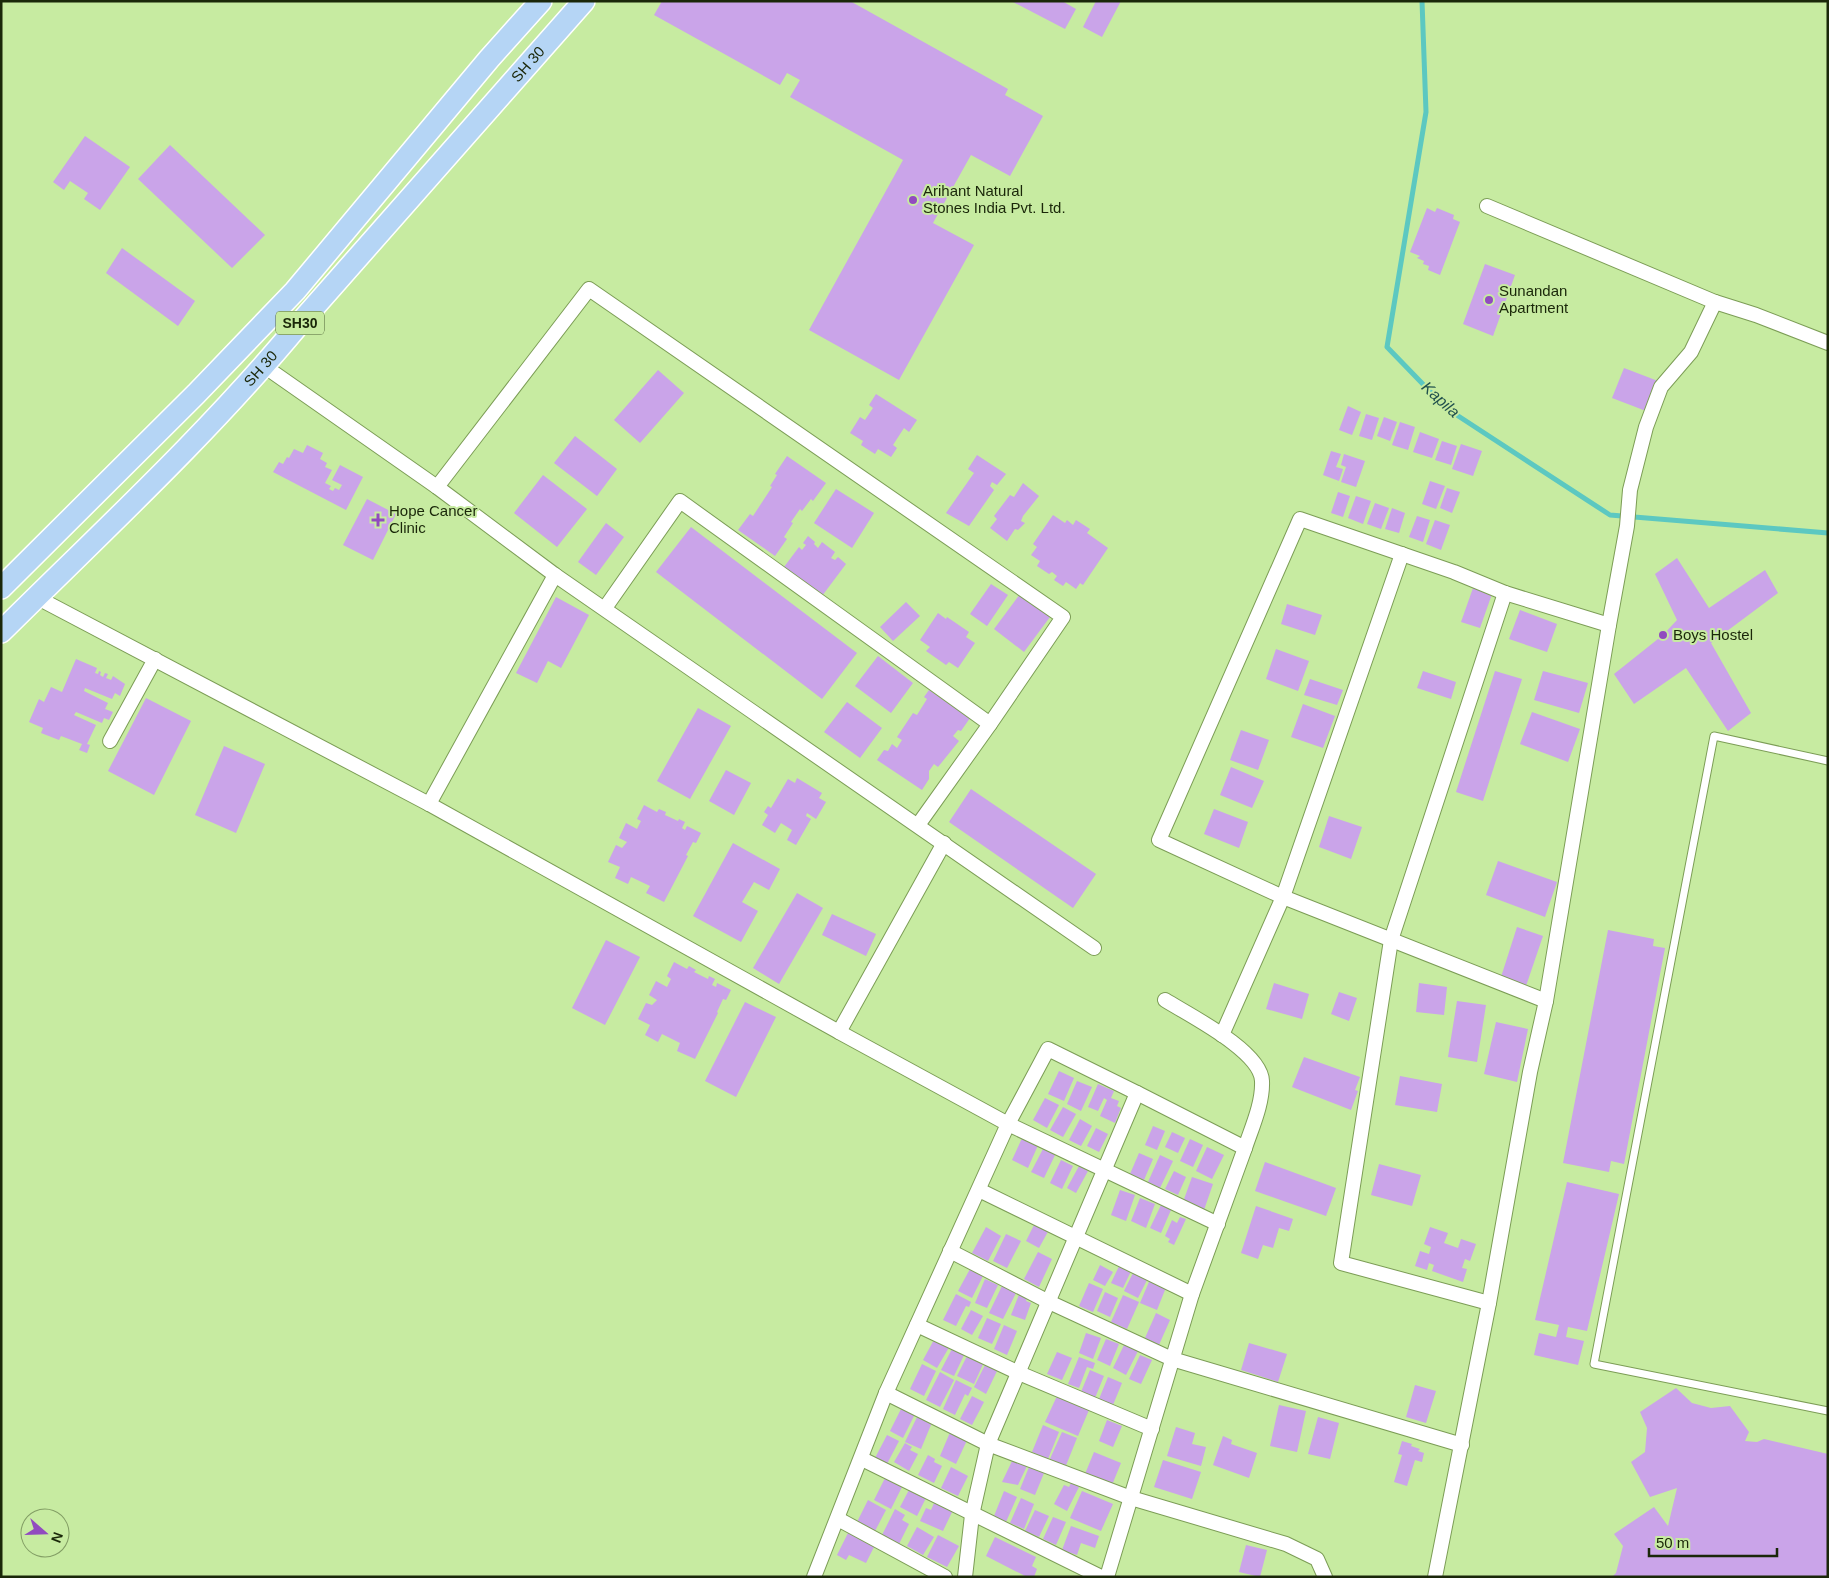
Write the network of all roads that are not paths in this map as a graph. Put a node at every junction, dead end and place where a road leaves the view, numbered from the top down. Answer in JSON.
{"nodes":[{"id":1,"x":541,"y":1,"type":"edge"},
{"id":2,"x":584,"y":1,"type":"edge"},
{"id":3,"x":1487,"y":206,"type":"dead end"},
{"id":4,"x":1715,"y":302,"type":"junction"},
{"id":5,"x":1828,"y":343,"type":"edge"},
{"id":6,"x":264,"y":366,"type":"junction"},
{"id":7,"x":437,"y":487,"type":"junction"},
{"id":8,"x":1402,"y":554,"type":"junction"},
{"id":9,"x":556,"y":575,"type":"junction"},
{"id":10,"x":1,"y":588,"type":"edge"},
{"id":11,"x":1505,"y":593,"type":"junction"},
{"id":12,"x":36,"y":597,"type":"junction"},
{"id":13,"x":605,"y":608,"type":"junction"},
{"id":14,"x":1609,"y":625,"type":"junction"},
{"id":15,"x":1,"y":632,"type":"edge"},
{"id":16,"x":154,"y":659,"type":"junction"},
{"id":17,"x":990,"y":724,"type":"junction"},
{"id":18,"x":110,"y":741,"type":"dead end"},
{"id":19,"x":1828,"y":761,"type":"edge"},
{"id":20,"x":429,"y":804,"type":"junction"},
{"id":21,"x":918,"y":825,"type":"junction"},
{"id":22,"x":944,"y":843,"type":"junction"},
{"id":23,"x":1283,"y":897,"type":"junction"},
{"id":24,"x":1391,"y":940,"type":"junction"},
{"id":25,"x":1094,"y":948,"type":"dead end"},
{"id":26,"x":1165,"y":1000,"type":"dead end"},
{"id":27,"x":1546,"y":1001,"type":"junction"},
{"id":28,"x":838,"y":1032,"type":"junction"},
{"id":29,"x":1222,"y":1036,"type":"junction"},
{"id":30,"x":1138,"y":1093,"type":"junction"},
{"id":31,"x":1008,"y":1124,"type":"junction"},
{"id":32,"x":1245,"y":1148,"type":"junction"},
{"id":33,"x":1105,"y":1170,"type":"junction"},
{"id":34,"x":979,"y":1190,"type":"junction"},
{"id":35,"x":1218,"y":1224,"type":"junction"},
{"id":36,"x":1077,"y":1237,"type":"junction"},
{"id":37,"x":950,"y":1251,"type":"junction"},
{"id":38,"x":1192,"y":1294,"type":"junction"},
{"id":39,"x":1049,"y":1302,"type":"junction"},
{"id":40,"x":1489,"y":1303,"type":"junction"},
{"id":41,"x":917,"y":1325,"type":"junction"},
{"id":42,"x":1172,"y":1359,"type":"junction"},
{"id":43,"x":1019,"y":1373,"type":"junction"},
{"id":44,"x":886,"y":1394,"type":"junction"},
{"id":45,"x":1828,"y":1411,"type":"edge"},
{"id":46,"x":1152,"y":1429,"type":"junction"},
{"id":47,"x":988,"y":1444,"type":"junction"},
{"id":48,"x":1462,"y":1445,"type":"junction"},
{"id":49,"x":862,"y":1459,"type":"junction"},
{"id":50,"x":1131,"y":1498,"type":"junction"},
{"id":51,"x":972,"y":1515,"type":"junction"},
{"id":52,"x":838,"y":1519,"type":"junction"},
{"id":53,"x":814,"y":1577,"type":"edge"},
{"id":54,"x":945,"y":1577,"type":"edge"},
{"id":55,"x":965,"y":1577,"type":"edge"},
{"id":56,"x":1101,"y":1577,"type":"edge"},
{"id":57,"x":1107,"y":1577,"type":"edge"},
{"id":58,"x":1325,"y":1577,"type":"edge"},
{"id":59,"x":1435,"y":1577,"type":"edge"}],
"edges":[{"from":1,"to":10,"type":"main road","name":"SH 30","number":"SH30"},
{"from":2,"to":6,"type":"main road","name":"SH 30","number":"SH30"},
{"from":3,"to":4,"type":"street"},
{"from":4,"to":5,"type":"street"},
{"from":4,"to":14,"type":"street"},
{"from":6,"to":7,"type":"street"},
{"from":6,"to":12,"type":"main road","name":"SH 30","number":"SH30"},
{"from":7,"to":9,"type":"street"},
{"from":7,"to":17,"type":"street"},
{"from":8,"to":11,"type":"street"},
{"from":8,"to":23,"type":"street"},
{"from":8,"to":23,"type":"street"},
{"from":9,"to":13,"type":"street"},
{"from":9,"to":20,"type":"street"},
{"from":11,"to":14,"type":"street"},
{"from":11,"to":24,"type":"street"},
{"from":12,"to":15,"type":"main road","name":"SH 30","number":"SH30"},
{"from":12,"to":16,"type":"street"},
{"from":13,"to":17,"type":"street"},
{"from":13,"to":21,"type":"street"},
{"from":14,"to":27,"type":"street"},
{"from":16,"to":18,"type":"street"},
{"from":16,"to":20,"type":"street"},
{"from":17,"to":21,"type":"street"},
{"from":19,"to":45,"type":"lane"},
{"from":20,"to":28,"type":"street"},
{"from":21,"to":22,"type":"street"},
{"from":22,"to":25,"type":"street"},
{"from":22,"to":28,"type":"street"},
{"from":23,"to":24,"type":"street"},
{"from":23,"to":29,"type":"street"},
{"from":24,"to":27,"type":"street"},
{"from":24,"to":40,"type":"street"},
{"from":26,"to":29,"type":"street"},
{"from":27,"to":40,"type":"street"},
{"from":28,"to":31,"type":"street"},
{"from":29,"to":32,"type":"street"},
{"from":30,"to":31,"type":"street"},
{"from":30,"to":32,"type":"street"},
{"from":30,"to":33,"type":"street"},
{"from":31,"to":33,"type":"street"},
{"from":31,"to":34,"type":"street"},
{"from":32,"to":35,"type":"street"},
{"from":33,"to":35,"type":"street"},
{"from":33,"to":36,"type":"street"},
{"from":34,"to":36,"type":"street"},
{"from":34,"to":37,"type":"street"},
{"from":35,"to":38,"type":"street"},
{"from":36,"to":38,"type":"street"},
{"from":36,"to":39,"type":"street"},
{"from":37,"to":39,"type":"street"},
{"from":37,"to":41,"type":"street"},
{"from":38,"to":42,"type":"street"},
{"from":39,"to":42,"type":"street"},
{"from":39,"to":43,"type":"street"},
{"from":40,"to":48,"type":"street"},
{"from":41,"to":43,"type":"street"},
{"from":41,"to":44,"type":"street"},
{"from":42,"to":46,"type":"street"},
{"from":42,"to":48,"type":"street"},
{"from":43,"to":46,"type":"street"},
{"from":43,"to":47,"type":"street"},
{"from":44,"to":47,"type":"street"},
{"from":44,"to":49,"type":"street"},
{"from":46,"to":50,"type":"street"},
{"from":47,"to":50,"type":"street"},
{"from":47,"to":51,"type":"street"},
{"from":48,"to":59,"type":"street"},
{"from":49,"to":51,"type":"street"},
{"from":49,"to":52,"type":"street"},
{"from":50,"to":57,"type":"street"},
{"from":50,"to":58,"type":"street"},
{"from":51,"to":55,"type":"street"},
{"from":51,"to":56,"type":"street"},
{"from":52,"to":53,"type":"street"},
{"from":52,"to":54,"type":"street"}]}
